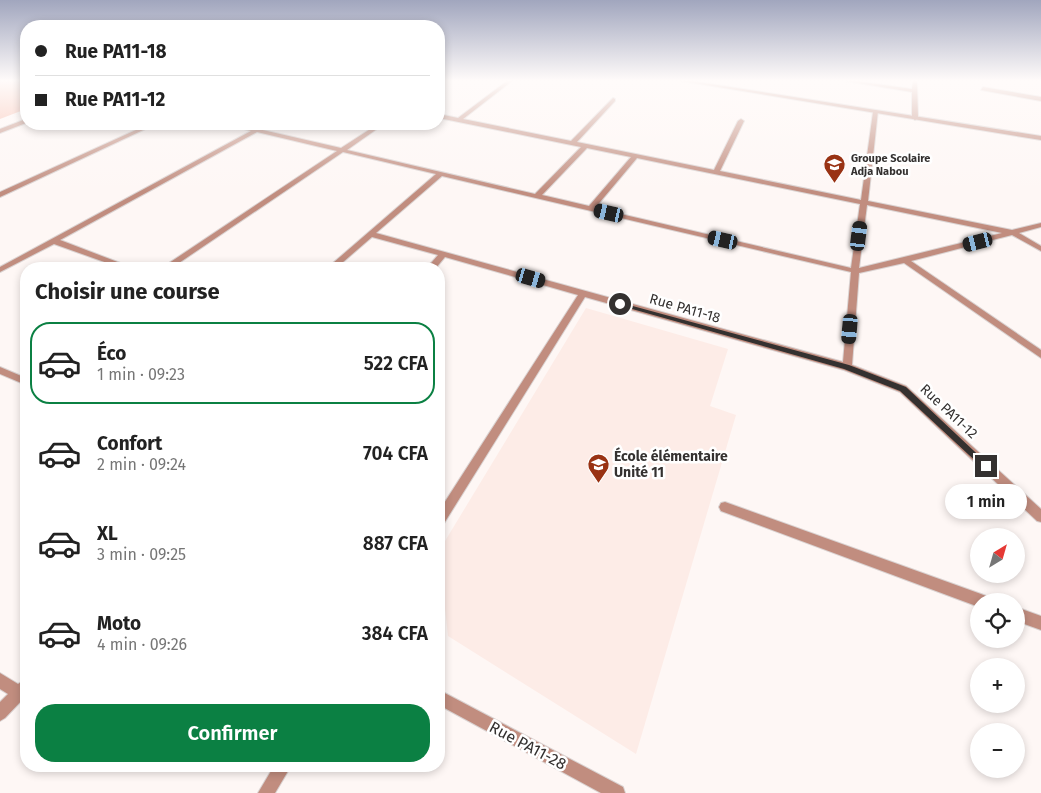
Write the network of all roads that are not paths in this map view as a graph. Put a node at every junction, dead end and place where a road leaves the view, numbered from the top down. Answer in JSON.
{"nodes":[{"id":1,"x":449,"y":118,"type":"edge"},
{"id":2,"x":462,"y":118,"type":"edge"},
{"id":3,"x":596,"y":118,"type":"edge"},
{"id":4,"x":875,"y":118,"type":"edge"},
{"id":5,"x":915,"y":118,"type":"edge"},
{"id":6,"x":459,"y":120,"type":"junction"},
{"id":7,"x":741,"y":121,"type":"dead end"},
{"id":8,"x":20,"y":123,"type":"edge"},
{"id":9,"x":140,"y":130,"type":"edge"},
{"id":10,"x":256,"y":130,"type":"joint"},
{"id":11,"x":372,"y":130,"type":"edge"},
{"id":12,"x":0,"y":131,"type":"edge"},
{"id":13,"x":1041,"y":138,"type":"edge"},
{"id":14,"x":573,"y":143,"type":"junction"},
{"id":15,"x":585,"y":146,"type":"junction"},
{"id":16,"x":342,"y":150,"type":"junction"},
{"id":17,"x":635,"y":156,"type":"junction"},
{"id":18,"x":716,"y":172,"type":"junction"},
{"id":19,"x":442,"y":173,"type":"junction"},
{"id":20,"x":0,"y":195,"type":"edge"},
{"id":21,"x":537,"y":196,"type":"junction"},
{"id":22,"x":863,"y":202,"type":"junction"},
{"id":23,"x":590,"y":208,"type":"junction"},
{"id":24,"x":1041,"y":225,"type":"edge"},
{"id":25,"x":1014,"y":232,"type":"junction"},
{"id":26,"x":372,"y":234,"type":"junction"},
{"id":27,"x":54,"y":241,"type":"junction"},
{"id":28,"x":1041,"y":248,"type":"edge"},
{"id":29,"x":444,"y":254,"type":"junction"},
{"id":30,"x":905,"y":260,"type":"junction"},
{"id":31,"x":112,"y":262,"type":"edge"},
{"id":32,"x":174,"y":262,"type":"edge"},
{"id":33,"x":338,"y":262,"type":"edge"},
{"id":34,"x":437,"y":262,"type":"edge"},
{"id":35,"x":0,"y":270,"type":"edge"},
{"id":36,"x":855,"y":271,"type":"junction"},
{"id":37,"x":583,"y":293,"type":"junction"},
{"id":38,"x":1041,"y":355,"type":"edge"},
{"id":39,"x":847,"y":367,"type":"junction"},
{"id":40,"x":5,"y":372,"type":"edge"},
{"id":41,"x":20,"y":379,"type":"edge"},
{"id":42,"x":0,"y":380,"type":"edge"},
{"id":43,"x":725,"y":507,"type":"dead end"},
{"id":44,"x":445,"y":512,"type":"edge"},
{"id":45,"x":1041,"y":517,"type":"edge"},
{"id":46,"x":970,"y":597,"type":"edge"},
{"id":47,"x":1025,"y":617,"type":"edge"},
{"id":48,"x":1041,"y":623,"type":"edge"},
{"id":49,"x":0,"y":680,"type":"edge"},
{"id":50,"x":20,"y":689,"type":"edge"},
{"id":51,"x":20,"y":693,"type":"edge"},
{"id":52,"x":445,"y":700,"type":"edge"},
{"id":53,"x":0,"y":713,"type":"edge"},
{"id":54,"x":279,"y":772,"type":"edge"},
{"id":55,"x":266,"y":793,"type":"edge"},
{"id":56,"x":617,"y":793,"type":"edge"}],
"edges":[{"from":1,"to":6,"type":"street"},
{"from":2,"to":6,"type":"street"},
{"from":3,"to":14,"type":"street"},
{"from":4,"to":22,"type":"street"},
{"from":5,"to":13,"type":"street"},
{"from":6,"to":14,"type":"street"},
{"from":7,"to":18,"type":"street"},
{"from":8,"to":12,"type":"street"},
{"from":9,"to":20,"type":"street"},
{"from":10,"to":16,"type":"street"},
{"from":10,"to":27,"type":"street"},
{"from":11,"to":16,"type":"street"},
{"from":14,"to":15,"type":"street"},
{"from":15,"to":17,"type":"street"},
{"from":15,"to":21,"type":"street"},
{"from":16,"to":19,"type":"street"},
{"from":16,"to":32,"type":"street"},
{"from":17,"to":18,"type":"street"},
{"from":17,"to":23,"type":"street"},
{"from":18,"to":22,"type":"street"},
{"from":19,"to":21,"type":"street"},
{"from":19,"to":26,"type":"street"},
{"from":21,"to":23,"type":"street"},
{"from":22,"to":25,"type":"street"},
{"from":22,"to":36,"type":"street"},
{"from":23,"to":36,"type":"street"},
{"from":24,"to":25,"type":"street"},
{"from":25,"to":28,"type":"street"},
{"from":25,"to":30,"type":"street"},
{"from":26,"to":29,"type":"street","name":"Rue PA11-18"},
{"from":26,"to":33,"type":"street"},
{"from":27,"to":31,"type":"street"},
{"from":27,"to":35,"type":"street"},
{"from":29,"to":34,"type":"street"},
{"from":29,"to":37,"type":"street","name":"Rue PA11-18"},
{"from":30,"to":36,"type":"street"},
{"from":30,"to":38,"type":"street"},
{"from":36,"to":39,"type":"street"},
{"from":37,"to":39,"type":"street","name":"Rue PA11-18"},
{"from":37,"to":44,"type":"street"},
{"from":39,"to":45,"type":"street","name":"Rue PA11-12"},
{"from":40,"to":41,"type":"street"},
{"from":40,"to":42,"type":"street"},
{"from":43,"to":46,"type":"street"},
{"from":47,"to":48,"type":"street"},
{"from":49,"to":50,"type":"street"},
{"from":51,"to":53,"type":"street"},
{"from":52,"to":56,"type":"street","name":"Rue PA11-28"},
{"from":54,"to":55,"type":"street"}]}
